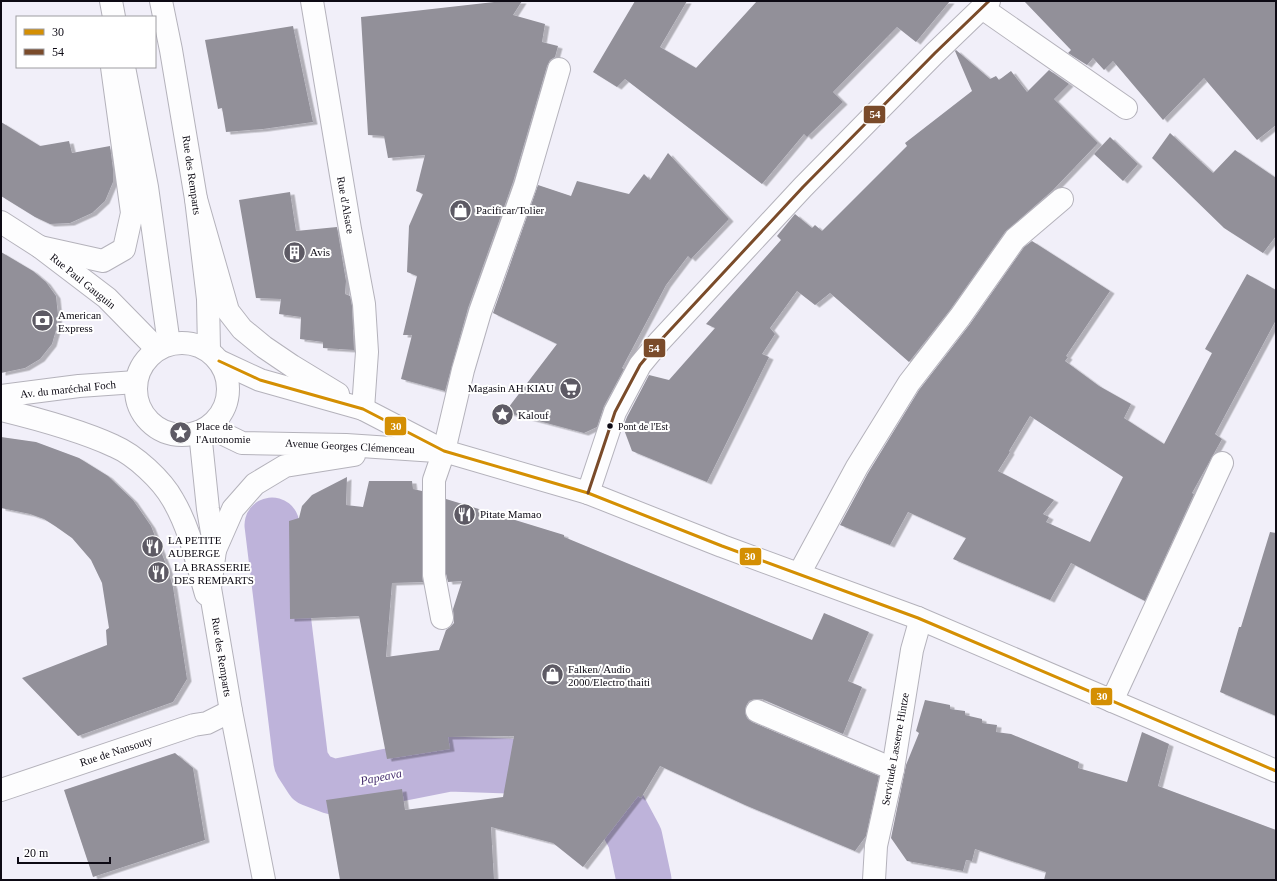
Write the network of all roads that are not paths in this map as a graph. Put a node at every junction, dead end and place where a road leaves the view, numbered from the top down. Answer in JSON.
{"nodes":[{"id":1,"x":103,"y":1,"type":"edge"},
{"id":2,"x":111,"y":1,"type":"edge"},
{"id":3,"x":161,"y":1,"type":"edge"},
{"id":4,"x":312,"y":1,"type":"edge"},
{"id":5,"x":985,"y":4,"type":"edge"},
{"id":6,"x":105,"y":16,"type":"edge"},
{"id":7,"x":114,"y":16,"type":"edge"},
{"id":8,"x":112,"y":68,"type":"edge"},
{"id":9,"x":124,"y":68,"type":"edge"},
{"id":10,"x":559,"y":69,"type":"dead end"},
{"id":11,"x":1126,"y":108,"type":"dead end"},
{"id":12,"x":196,"y":199,"type":"junction"},
{"id":13,"x":1062,"y":199,"type":"dead end"},
{"id":14,"x":1,"y":222,"type":"edge"},
{"id":15,"x":40,"y":246,"type":"junction"},
{"id":16,"x":163,"y":346,"type":"junction"},
{"id":17,"x":214,"y":356,"type":"junction"},
{"id":18,"x":136,"y":382,"type":"junction"},
{"id":19,"x":1,"y":396,"type":"edge"},
{"id":20,"x":363,"y":409,"type":"junction"},
{"id":21,"x":1,"y":410,"type":"edge"},
{"id":22,"x":204,"y":430,"type":"junction"},
{"id":23,"x":395,"y":449,"type":"junction"},
{"id":24,"x":444,"y":451,"type":"junction"},
{"id":25,"x":1222,"y":463,"type":"dead end"},
{"id":26,"x":588,"y":493,"type":"junction"},
{"id":27,"x":215,"y":550,"type":"junction"},
{"id":28,"x":799,"y":574,"type":"junction"},
{"id":29,"x":442,"y":618,"type":"dead end"},
{"id":30,"x":918,"y":618,"type":"junction"},
{"id":31,"x":219,"y":636,"type":"junction"},
{"id":32,"x":1112,"y":701,"type":"junction"},
{"id":33,"x":231,"y":711,"type":"junction"},
{"id":34,"x":757,"y":711,"type":"dead end"},
{"id":35,"x":892,"y":769,"type":"junction"},
{"id":36,"x":1276,"y":771,"type":"edge"},
{"id":37,"x":1,"y":790,"type":"edge"},
{"id":38,"x":264,"y":880,"type":"edge"},
{"id":39,"x":874,"y":880,"type":"edge"}],
"edges":[{"from":1,"to":6,"type":"main road"},
{"from":2,"to":7,"type":"main road"},
{"from":3,"to":12,"type":"main road","name":"Rue des Remparts"},
{"from":4,"to":20,"type":"main road","name":"Rue d'Alsace"},
{"from":5,"to":11,"type":"main road"},
{"from":5,"to":26,"type":"main road"},
{"from":8,"to":15,"type":"main road"},
{"from":9,"to":16,"type":"main road"},
{"from":10,"to":24,"type":"main road"},
{"from":12,"to":17,"type":"main road","name":"Rue des Remparts"},
{"from":12,"to":20,"type":"main road"},
{"from":13,"to":28,"type":"main road"},
{"from":14,"to":15,"type":"main road","name":"Rue Paul Gauguin"},
{"from":15,"to":16,"type":"main road","name":"Rue Paul Gauguin"},
{"from":16,"to":17,"type":"main road"},
{"from":16,"to":18,"type":"main road"},
{"from":17,"to":20,"type":"main road","name":"Avenue Georges Clémenceau"},
{"from":17,"to":22,"type":"main road"},
{"from":18,"to":19,"type":"main road","name":"Av. du maréchal Foch"},
{"from":18,"to":22,"type":"main road"},
{"from":20,"to":24,"type":"main road","name":"Avenue Georges Clémenceau"},
{"from":21,"to":31,"type":"main road"},
{"from":22,"to":23,"type":"main road","name":"Avenue Georges Clémenceau"},
{"from":22,"to":27,"type":"main road","name":"Rue des Remparts"},
{"from":23,"to":24,"type":"main road","name":"Avenue Georges Clémenceau"},
{"from":23,"to":27,"type":"main road"},
{"from":24,"to":26,"type":"main road"},
{"from":24,"to":29,"type":"main road"},
{"from":25,"to":32,"type":"main road"},
{"from":26,"to":28,"type":"main road"},
{"from":27,"to":31,"type":"main road","name":"Rue des Remparts"},
{"from":28,"to":30,"type":"main road"},
{"from":30,"to":32,"type":"main road"},
{"from":30,"to":35,"type":"main road","name":"Servitude Lasserre Hintze"},
{"from":31,"to":33,"type":"main road","name":"Rue des Remparts"},
{"from":32,"to":36,"type":"main road"},
{"from":33,"to":37,"type":"main road","name":"Rue de Nansouty"},
{"from":33,"to":38,"type":"main road","name":"Rue des Remparts"},
{"from":34,"to":35,"type":"main road"},
{"from":35,"to":39,"type":"main road","name":"Servitude Lasserre Hintze"}]}
